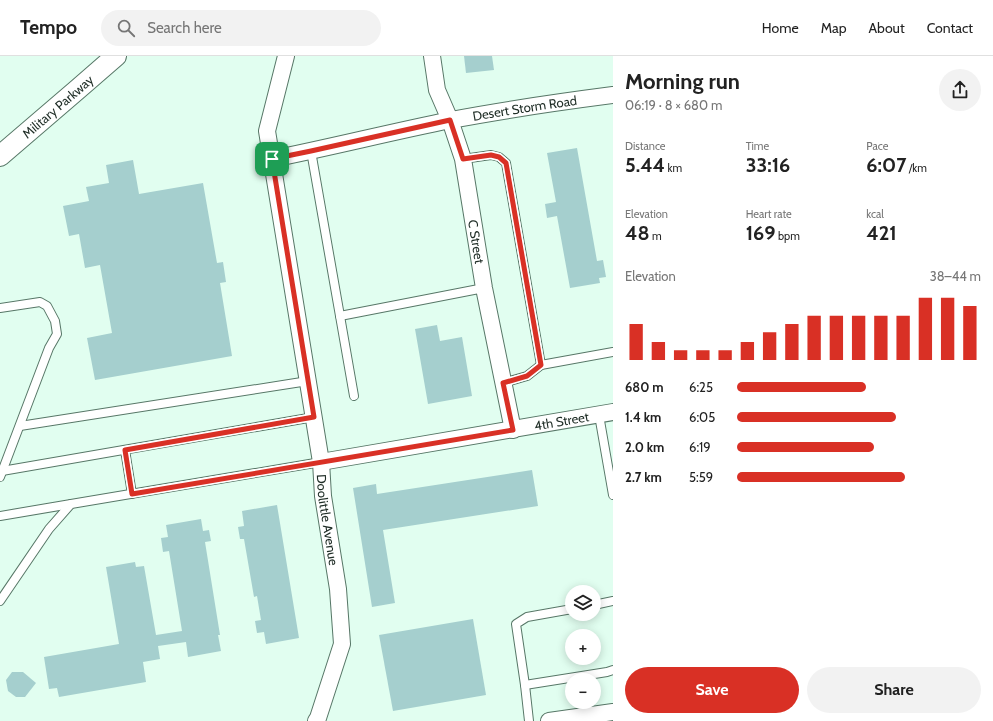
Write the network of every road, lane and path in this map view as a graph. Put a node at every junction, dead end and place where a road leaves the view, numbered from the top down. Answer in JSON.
{"nodes":[{"id":1,"x":116,"y":56,"type":"edge"},
{"id":2,"x":286,"y":56,"type":"edge"},
{"id":3,"x":432,"y":56,"type":"edge"},
{"id":4,"x":613,"y":95,"type":"edge"},
{"id":5,"x":450,"y":120,"type":"junction"},
{"id":6,"x":311,"y":151,"type":"junction"},
{"id":7,"x":0,"y":156,"type":"edge"},
{"id":8,"x":272,"y":159,"type":"junction"},
{"id":9,"x":463,"y":159,"type":"junction"},
{"id":10,"x":484,"y":288,"type":"junction"},
{"id":11,"x":0,"y":308,"type":"edge"},
{"id":12,"x":340,"y":316,"type":"junction"},
{"id":13,"x":613,"y":352,"type":"edge"},
{"id":14,"x":541,"y":365,"type":"junction"},
{"id":15,"x":308,"y":381,"type":"junction"},
{"id":16,"x":503,"y":383,"type":"junction"},
{"id":17,"x":354,"y":396,"type":"dead end"},
{"id":18,"x":606,"y":413,"type":"edge"},
{"id":19,"x":314,"y":417,"type":"junction"},
{"id":20,"x":20,"y":426,"type":"junction"},
{"id":21,"x":513,"y":430,"type":"junction"},
{"id":22,"x":125,"y":450,"type":"junction"},
{"id":23,"x":321,"y":462,"type":"junction"},
{"id":24,"x":1,"y":474,"type":"edge"},
{"id":25,"x":132,"y":494,"type":"junction"},
{"id":26,"x":613,"y":495,"type":"edge"},
{"id":27,"x":71,"y":504,"type":"junction"},
{"id":28,"x":0,"y":516,"type":"edge"},
{"id":29,"x":0,"y":601,"type":"edge"},
{"id":30,"x":613,"y":601,"type":"edge"},
{"id":31,"x":601,"y":604,"type":"edge"},
{"id":32,"x":565,"y":610,"type":"edge"},
{"id":33,"x":613,"y":670,"type":"edge"},
{"id":34,"x":525,"y":685,"type":"junction"},
{"id":35,"x":613,"y":712,"type":"edge"},
{"id":36,"x":316,"y":721,"type":"edge"},
{"id":37,"x":529,"y":721,"type":"edge"},
{"id":38,"x":549,"y":721,"type":"edge"}],
"edges":[{"from":1,"to":7,"type":"street","name":"Military Parkway"},
{"from":2,"to":8,"type":"street","name":"Doolittle Avenue"},
{"from":3,"to":5,"type":"street","name":"C Street"},
{"from":4,"to":5,"type":"street","name":"Desert Storm Road"},
{"from":5,"to":6,"type":"street","name":"Desert Storm Road"},
{"from":5,"to":9,"type":"street","name":"C Street"},
{"from":6,"to":8,"type":"street","name":"Desert Storm Road"},
{"from":6,"to":12,"type":"lane"},
{"from":8,"to":15,"type":"street","name":"Doolittle Avenue"},
{"from":9,"to":10,"type":"street","name":"C Street"},
{"from":9,"to":14,"type":"lane"},
{"from":10,"to":12,"type":"lane"},
{"from":10,"to":16,"type":"street","name":"C Street"},
{"from":11,"to":20,"type":"lane"},
{"from":12,"to":17,"type":"lane"},
{"from":13,"to":14,"type":"lane"},
{"from":14,"to":16,"type":"lane"},
{"from":15,"to":19,"type":"street","name":"Doolittle Avenue"},
{"from":15,"to":20,"type":"lane"},
{"from":16,"to":21,"type":"street","name":"C Street"},
{"from":18,"to":21,"type":"street","name":"4th Street"},
{"from":18,"to":26,"type":"lane"},
{"from":19,"to":22,"type":"lane"},
{"from":19,"to":23,"type":"street","name":"Doolittle Avenue"},
{"from":20,"to":24,"type":"lane"},
{"from":21,"to":23,"type":"street","name":"4th Street"},
{"from":22,"to":24,"type":"lane"},
{"from":22,"to":25,"type":"lane"},
{"from":23,"to":25,"type":"lane"},
{"from":23,"to":36,"type":"street","name":"Doolittle Avenue"},
{"from":25,"to":27,"type":"lane"},
{"from":27,"to":28,"type":"lane"},
{"from":27,"to":29,"type":"lane"},
{"from":30,"to":31,"type":"lane"},
{"from":32,"to":34,"type":"lane"},
{"from":33,"to":34,"type":"lane"},
{"from":34,"to":37,"type":"lane"},
{"from":35,"to":38,"type":"street"}]}
